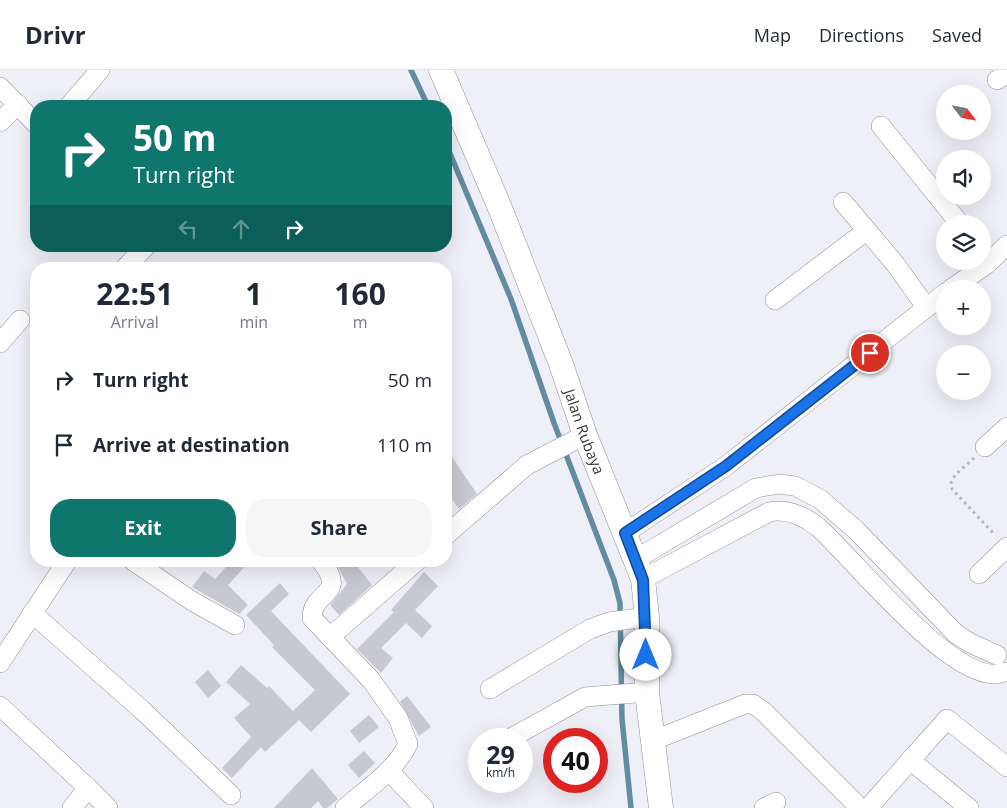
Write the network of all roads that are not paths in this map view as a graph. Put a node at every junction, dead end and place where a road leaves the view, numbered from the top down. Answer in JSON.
{"nodes":[{"id":1,"x":100,"y":70,"type":"edge"},
{"id":2,"x":441,"y":70,"type":"edge"},
{"id":3,"x":0,"y":87,"type":"edge"},
{"id":4,"x":74,"y":100,"type":"edge"},
{"id":5,"x":18,"y":104,"type":"junction"},
{"id":6,"x":30,"y":117,"type":"edge"},
{"id":7,"x":0,"y":122,"type":"edge"},
{"id":8,"x":881,"y":126,"type":"dead end"},
{"id":9,"x":843,"y":202,"type":"dead end"},
{"id":10,"x":953,"y":215,"type":"edge"},
{"id":11,"x":866,"y":231,"type":"junction"},
{"id":12,"x":1007,"y":244,"type":"edge"},
{"id":13,"x":140,"y":252,"type":"edge"},
{"id":14,"x":991,"y":256,"type":"edge"},
{"id":15,"x":131,"y":262,"type":"edge"},
{"id":16,"x":973,"y":270,"type":"edge"},
{"id":17,"x":961,"y":280,"type":"edge"},
{"id":18,"x":775,"y":300,"type":"dead end"},
{"id":19,"x":936,"y":300,"type":"edge"},
{"id":20,"x":926,"y":307,"type":"junction"},
{"id":21,"x":20,"y":320,"type":"dead end"},
{"id":22,"x":0,"y":343,"type":"edge"},
{"id":23,"x":1007,"y":427,"type":"edge"},
{"id":24,"x":580,"y":438,"type":"junction"},
{"id":25,"x":985,"y":447,"type":"road end"},
{"id":26,"x":822,"y":501,"type":"junction"},
{"id":27,"x":810,"y":521,"type":"junction"},
{"id":28,"x":452,"y":530,"type":"edge"},
{"id":29,"x":625,"y":533,"type":"junction"},
{"id":30,"x":1007,"y":548,"type":"edge"},
{"id":31,"x":63,"y":567,"type":"edge"},
{"id":32,"x":142,"y":567,"type":"edge"},
{"id":33,"x":325,"y":567,"type":"edge"},
{"id":34,"x":409,"y":567,"type":"edge"},
{"id":35,"x":640,"y":570,"type":"junction"},
{"id":36,"x":978,"y":574,"type":"dead end"},
{"id":37,"x":32,"y":613,"type":"junction"},
{"id":38,"x":641,"y":619,"type":"junction"},
{"id":39,"x":235,"y":625,"type":"dead end"},
{"id":40,"x":330,"y":637,"type":"junction"},
{"id":41,"x":1002,"y":650,"type":"edge"},
{"id":42,"x":0,"y":663,"type":"edge"},
{"id":43,"x":1006,"y":673,"type":"edge"},
{"id":44,"x":490,"y":689,"type":"dead end"},
{"id":45,"x":640,"y":693,"type":"junction"},
{"id":46,"x":0,"y":706,"type":"edge"},
{"id":47,"x":529,"y":728,"type":"edge"},
{"id":48,"x":652,"y":741,"type":"junction"},
{"id":49,"x":910,"y":760,"type":"junction"},
{"id":50,"x":1007,"y":767,"type":"edge"},
{"id":51,"x":389,"y":771,"type":"junction"},
{"id":52,"x":88,"y":788,"type":"junction"},
{"id":53,"x":231,"y":795,"type":"dead end"},
{"id":54,"x":72,"y":808,"type":"edge"},
{"id":55,"x":108,"y":808,"type":"edge"},
{"id":56,"x":345,"y":808,"type":"edge"},
{"id":57,"x":424,"y":808,"type":"edge"},
{"id":58,"x":661,"y":808,"type":"edge"},
{"id":59,"x":860,"y":808,"type":"edge"},
{"id":60,"x":868,"y":808,"type":"edge"},
{"id":61,"x":969,"y":808,"type":"edge"}],
"edges":[{"from":1,"to":4,"type":"street"},
{"from":2,"to":24,"type":"street","name":"Jalan Rubaya"},
{"from":3,"to":5,"type":"street"},
{"from":5,"to":6,"type":"street"},
{"from":5,"to":7,"type":"street"},
{"from":8,"to":10,"type":"street"},
{"from":9,"to":11,"type":"street"},
{"from":11,"to":18,"type":"street"},
{"from":11,"to":20,"type":"street"},
{"from":12,"to":14,"type":"street"},
{"from":13,"to":15,"type":"street"},
{"from":16,"to":17,"type":"street"},
{"from":19,"to":20,"type":"street"},
{"from":20,"to":29,"type":"street"},
{"from":21,"to":22,"type":"street"},
{"from":23,"to":25,"type":"street"},
{"from":24,"to":28,"type":"street"},
{"from":24,"to":29,"type":"street","name":"Jalan Rubaya"},
{"from":26,"to":27,"type":"street"},
{"from":26,"to":35,"type":"street"},
{"from":26,"to":41,"type":"street"},
{"from":27,"to":35,"type":"street"},
{"from":27,"to":43,"type":"street"},
{"from":29,"to":35,"type":"street","name":"Jalan Rubaya"},
{"from":30,"to":36,"type":"street"},
{"from":31,"to":37,"type":"street"},
{"from":32,"to":39,"type":"street"},
{"from":33,"to":40,"type":"street"},
{"from":34,"to":40,"type":"street"},
{"from":35,"to":38,"type":"street","name":"Jalan Rubaya"},
{"from":37,"to":42,"type":"street"},
{"from":37,"to":53,"type":"street"},
{"from":38,"to":44,"type":"street"},
{"from":38,"to":45,"type":"street","name":"Jalan Rubaya"},
{"from":40,"to":51,"type":"street"},
{"from":41,"to":43,"type":"street"},
{"from":45,"to":47,"type":"street"},
{"from":45,"to":48,"type":"street","name":"Jalan Rubaya"},
{"from":46,"to":52,"type":"street"},
{"from":48,"to":58,"type":"street","name":"Jalan Rubaya"},
{"from":48,"to":59,"type":"street"},
{"from":49,"to":50,"type":"street"},
{"from":49,"to":60,"type":"street"},
{"from":49,"to":61,"type":"street"},
{"from":51,"to":56,"type":"street"},
{"from":51,"to":57,"type":"street"},
{"from":52,"to":54,"type":"street"},
{"from":52,"to":55,"type":"street"}]}
